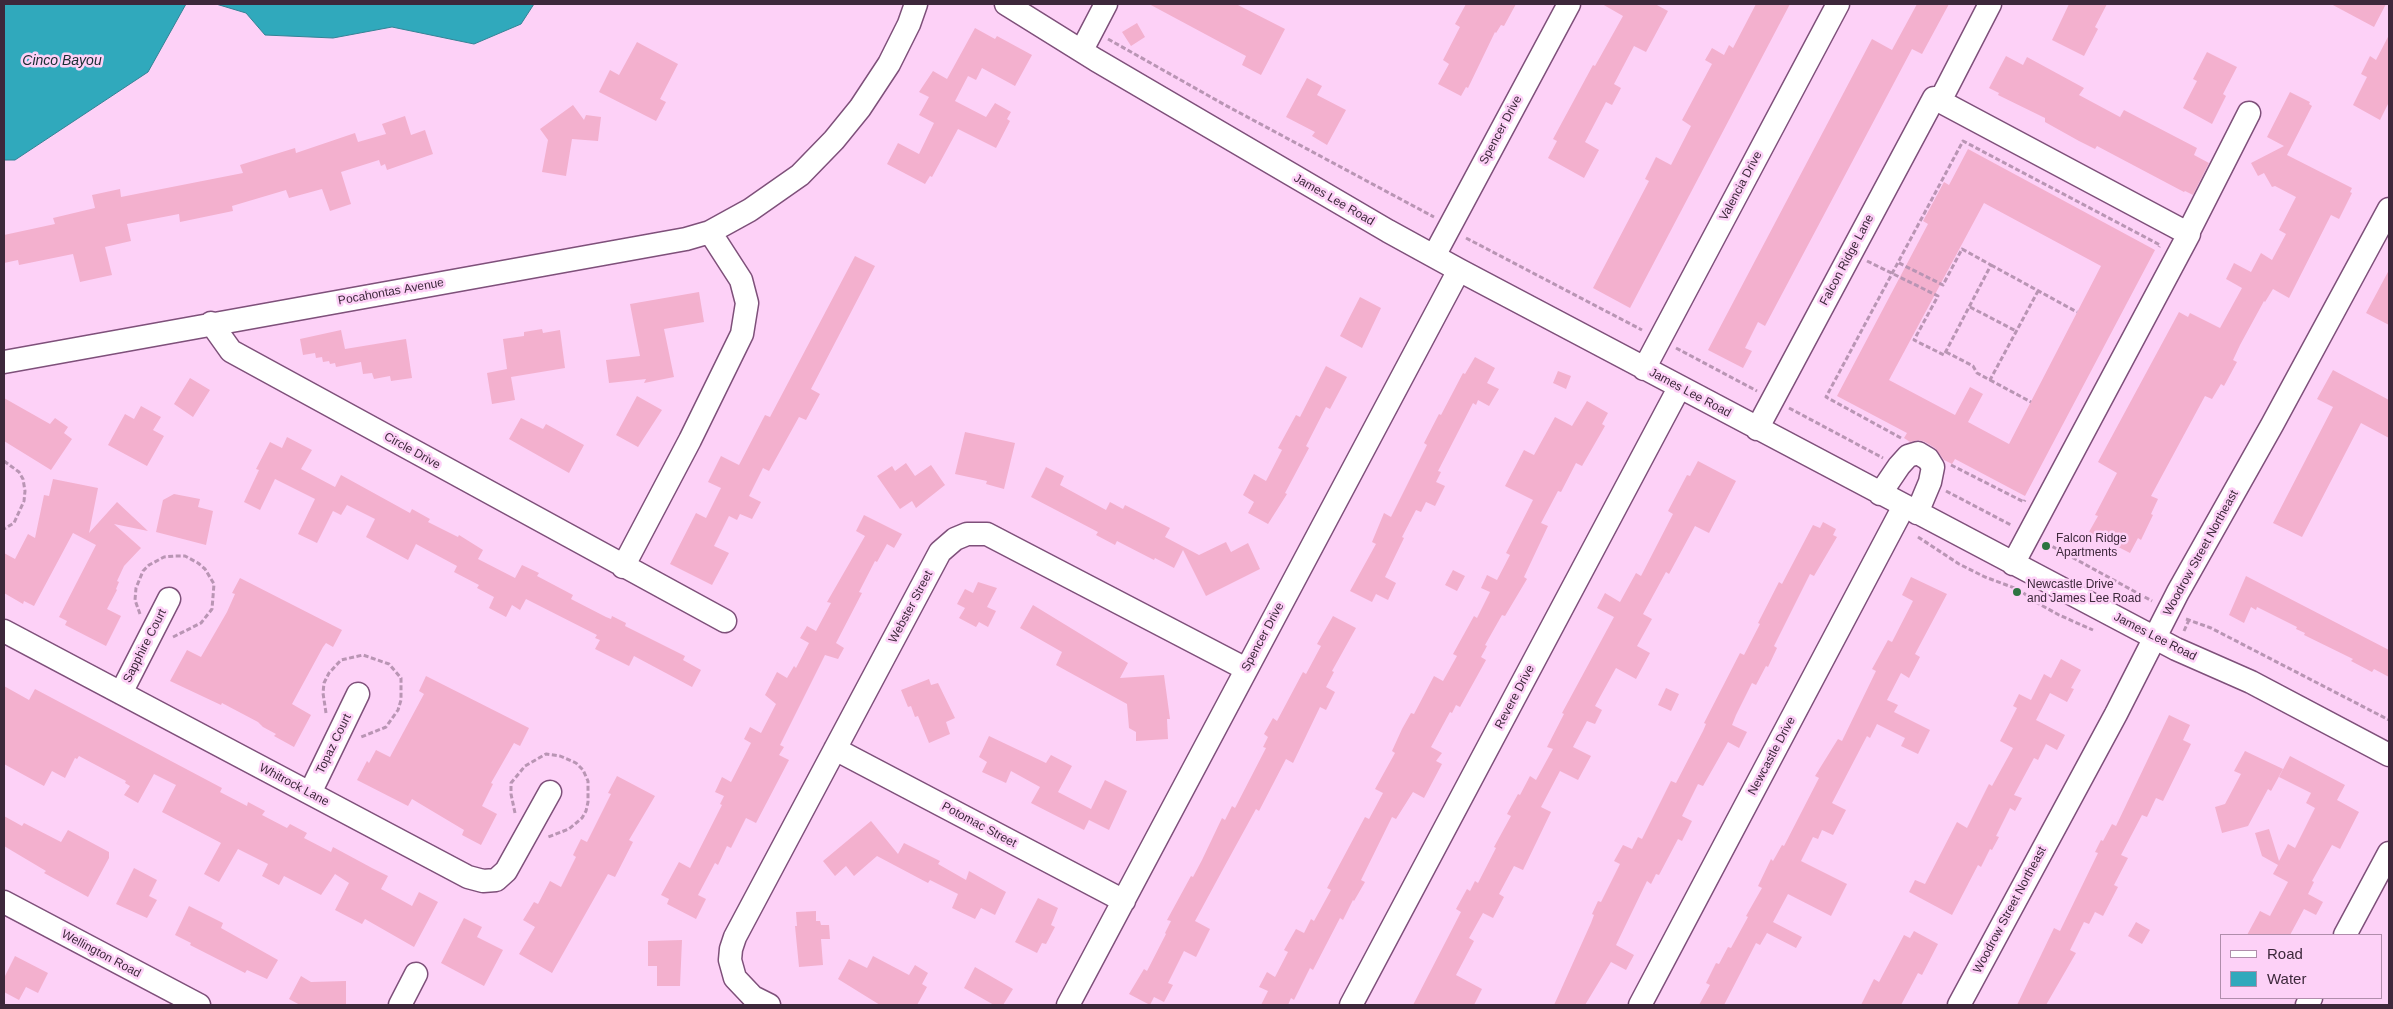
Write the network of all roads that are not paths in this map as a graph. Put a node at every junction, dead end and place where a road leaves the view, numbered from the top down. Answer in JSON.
{"nodes":[{"id":1,"x":916,"y":4,"type":"edge"},
{"id":2,"x":1006,"y":4,"type":"edge"},
{"id":3,"x":1106,"y":4,"type":"edge"},
{"id":4,"x":1569,"y":4,"type":"edge"},
{"id":5,"x":1838,"y":4,"type":"edge"},
{"id":6,"x":1990,"y":4,"type":"edge"},
{"id":7,"x":1082,"y":50,"type":"junction"},
{"id":8,"x":1940,"y":101,"type":"junction"},
{"id":9,"x":2249,"y":113,"type":"dead end"},
{"id":10,"x":2389,"y":208,"type":"edge"},
{"id":11,"x":710,"y":232,"type":"junction"},
{"id":12,"x":2188,"y":233,"type":"junction"},
{"id":13,"x":1434,"y":256,"type":"junction"},
{"id":14,"x":1459,"y":270,"type":"junction"},
{"id":15,"x":212,"y":323,"type":"junction"},
{"id":16,"x":4,"y":362,"type":"edge"},
{"id":17,"x":1644,"y":369,"type":"junction"},
{"id":18,"x":1679,"y":388,"type":"junction"},
{"id":19,"x":1757,"y":429,"type":"junction"},
{"id":20,"x":1880,"y":494,"type":"junction"},
{"id":21,"x":1905,"y":514,"type":"junction"},
{"id":22,"x":2013,"y":564,"type":"junction"},
{"id":23,"x":623,"y":567,"type":"junction"},
{"id":24,"x":169,"y":599,"type":"dead end"},
{"id":25,"x":725,"y":621,"type":"dead end"},
{"id":26,"x":4,"y":631,"type":"edge"},
{"id":27,"x":2155,"y":638,"type":"junction"},
{"id":28,"x":1246,"y":669,"type":"junction"},
{"id":29,"x":120,"y":693,"type":"junction"},
{"id":30,"x":358,"y":694,"type":"dead end"},
{"id":31,"x":835,"y":749,"type":"junction"},
{"id":32,"x":2389,"y":754,"type":"edge"},
{"id":33,"x":550,"y":792,"type":"dead end"},
{"id":34,"x":310,"y":793,"type":"junction"},
{"id":35,"x":2389,"y":853,"type":"edge"},
{"id":36,"x":1124,"y":901,"type":"junction"},
{"id":37,"x":4,"y":902,"type":"edge"},
{"id":38,"x":2346,"y":934,"type":"edge"},
{"id":39,"x":416,"y":974,"type":"dead end"},
{"id":40,"x":199,"y":1005,"type":"edge"},
{"id":41,"x":400,"y":1005,"type":"edge"},
{"id":42,"x":769,"y":1005,"type":"edge"},
{"id":43,"x":1068,"y":1005,"type":"edge"},
{"id":44,"x":1351,"y":1005,"type":"edge"},
{"id":45,"x":1640,"y":1005,"type":"edge"},
{"id":46,"x":1959,"y":1005,"type":"edge"}],
"edges":[{"from":1,"to":11,"type":"street","name":"Pocahontas Avenue"},
{"from":2,"to":7,"type":"street","name":"James Lee Road"},
{"from":3,"to":7,"type":"street"},
{"from":4,"to":13,"type":"street","name":"Spencer Drive"},
{"from":5,"to":17,"type":"street","name":"Valencia Drive"},
{"from":6,"to":8,"type":"street","name":"Falcon Ridge Lane"},
{"from":7,"to":13,"type":"street","name":"James Lee Road"},
{"from":8,"to":12,"type":"street"},
{"from":8,"to":19,"type":"street","name":"Falcon Ridge Lane"},
{"from":9,"to":12,"type":"street"},
{"from":10,"to":27,"type":"street","name":"Woodrow Street Northeast"},
{"from":11,"to":15,"type":"street","name":"Pocahontas Avenue"},
{"from":11,"to":23,"type":"street"},
{"from":12,"to":22,"type":"street"},
{"from":13,"to":14,"type":"street","name":"James Lee Road"},
{"from":14,"to":17,"type":"street","name":"James Lee Road"},
{"from":14,"to":28,"type":"street","name":"Spencer Drive"},
{"from":15,"to":16,"type":"street","name":"Pocahontas Avenue"},
{"from":15,"to":23,"type":"street","name":"Circle Drive"},
{"from":17,"to":18,"type":"street","name":"James Lee Road"},
{"from":18,"to":19,"type":"street","name":"James Lee Road"},
{"from":18,"to":44,"type":"street","name":"Revere Drive"},
{"from":19,"to":20,"type":"street","name":"James Lee Road"},
{"from":20,"to":21,"type":"street","name":"James Lee Road"},
{"from":20,"to":21,"type":"street","name":"Newcastle Drive"},
{"from":21,"to":22,"type":"street","name":"James Lee Road"},
{"from":21,"to":45,"type":"street","name":"Newcastle Drive"},
{"from":22,"to":27,"type":"street","name":"James Lee Road"},
{"from":23,"to":25,"type":"street","name":"Circle Drive"},
{"from":24,"to":29,"type":"street","name":"Sapphire Court"},
{"from":26,"to":29,"type":"street","name":"Whitrock Lane"},
{"from":27,"to":32,"type":"street","name":"James Lee Road"},
{"from":27,"to":46,"type":"street","name":"Woodrow Street Northeast"},
{"from":28,"to":31,"type":"street","name":"Webster Street"},
{"from":28,"to":36,"type":"street","name":"Spencer Drive"},
{"from":29,"to":34,"type":"street","name":"Whitrock Lane"},
{"from":30,"to":34,"type":"street","name":"Topaz Court"},
{"from":31,"to":36,"type":"street","name":"Potomac Street"},
{"from":31,"to":42,"type":"street","name":"Webster Street"},
{"from":33,"to":34,"type":"street","name":"Whitrock Lane"},
{"from":35,"to":38,"type":"street"},
{"from":36,"to":43,"type":"street","name":"Spencer Drive"},
{"from":37,"to":40,"type":"street","name":"Wellington Road"},
{"from":39,"to":41,"type":"street"}]}
